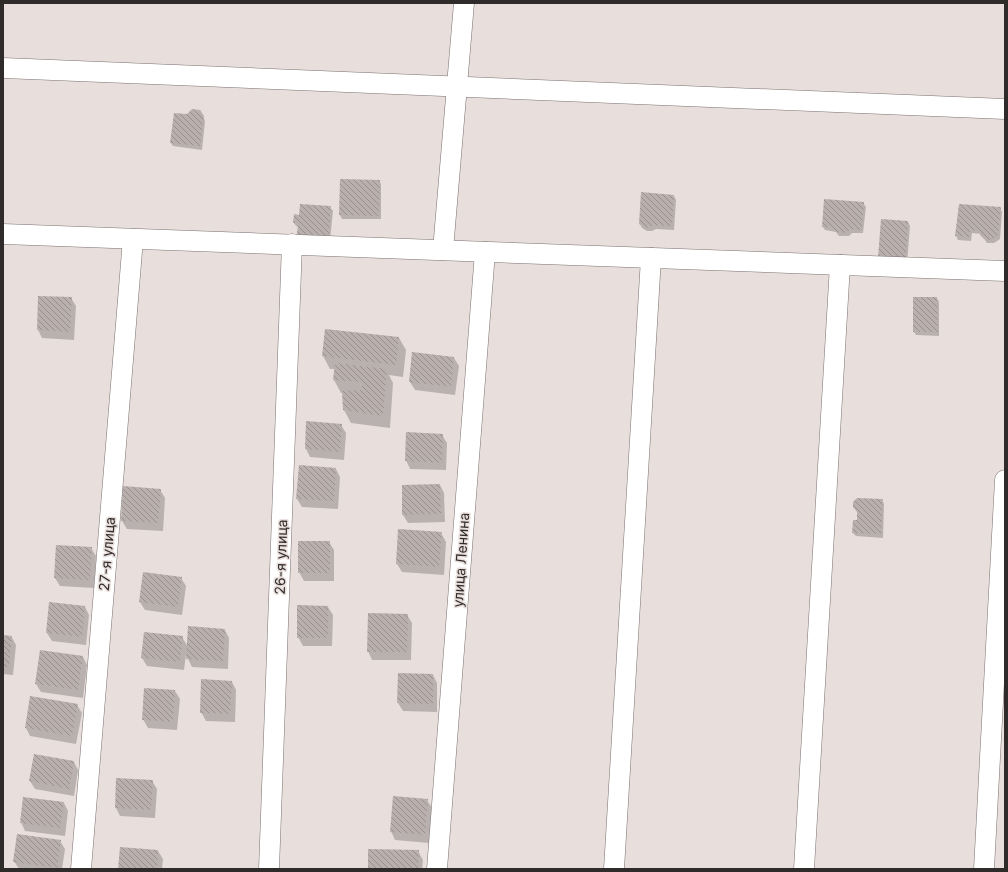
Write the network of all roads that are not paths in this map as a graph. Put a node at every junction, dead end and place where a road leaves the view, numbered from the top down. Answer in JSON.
{"nodes":[{"id":1,"x":464,"y":3,"type":"edge"},
{"id":2,"x":3,"y":68,"type":"edge"},
{"id":3,"x":457,"y":87,"type":"junction"},
{"id":4,"x":1005,"y":109,"type":"edge"},
{"id":5,"x":3,"y":234,"type":"edge"},
{"id":6,"x":133,"y":238,"type":"junction"},
{"id":7,"x":292,"y":244,"type":"junction"},
{"id":8,"x":442,"y":250,"type":"junction"},
{"id":9,"x":485,"y":252,"type":"junction"},
{"id":10,"x":651,"y":258,"type":"junction"},
{"id":11,"x":840,"y":265,"type":"junction"},
{"id":12,"x":1005,"y":271,"type":"edge"},
{"id":13,"x":1005,"y":480,"type":"edge"},
{"id":14,"x":81,"y":869,"type":"edge"},
{"id":15,"x":269,"y":869,"type":"edge"},
{"id":16,"x":438,"y":869,"type":"edge"},
{"id":17,"x":614,"y":869,"type":"edge"},
{"id":18,"x":804,"y":869,"type":"edge"},
{"id":19,"x":984,"y":869,"type":"edge"}],
"edges":[{"from":1,"to":3,"type":"street"},
{"from":2,"to":3,"type":"street"},
{"from":3,"to":4,"type":"street"},
{"from":3,"to":8,"type":"street"},
{"from":5,"to":6,"type":"street"},
{"from":6,"to":7,"type":"street"},
{"from":6,"to":14,"type":"street","name":"27-я улица"},
{"from":7,"to":8,"type":"street"},
{"from":7,"to":15,"type":"street","name":"26-я улица"},
{"from":8,"to":9,"type":"street"},
{"from":9,"to":10,"type":"street"},
{"from":9,"to":16,"type":"street","name":"улица Ленина"},
{"from":10,"to":11,"type":"street"},
{"from":10,"to":17,"type":"street"},
{"from":11,"to":12,"type":"street"},
{"from":11,"to":18,"type":"street"},
{"from":13,"to":19,"type":"street"}]}
